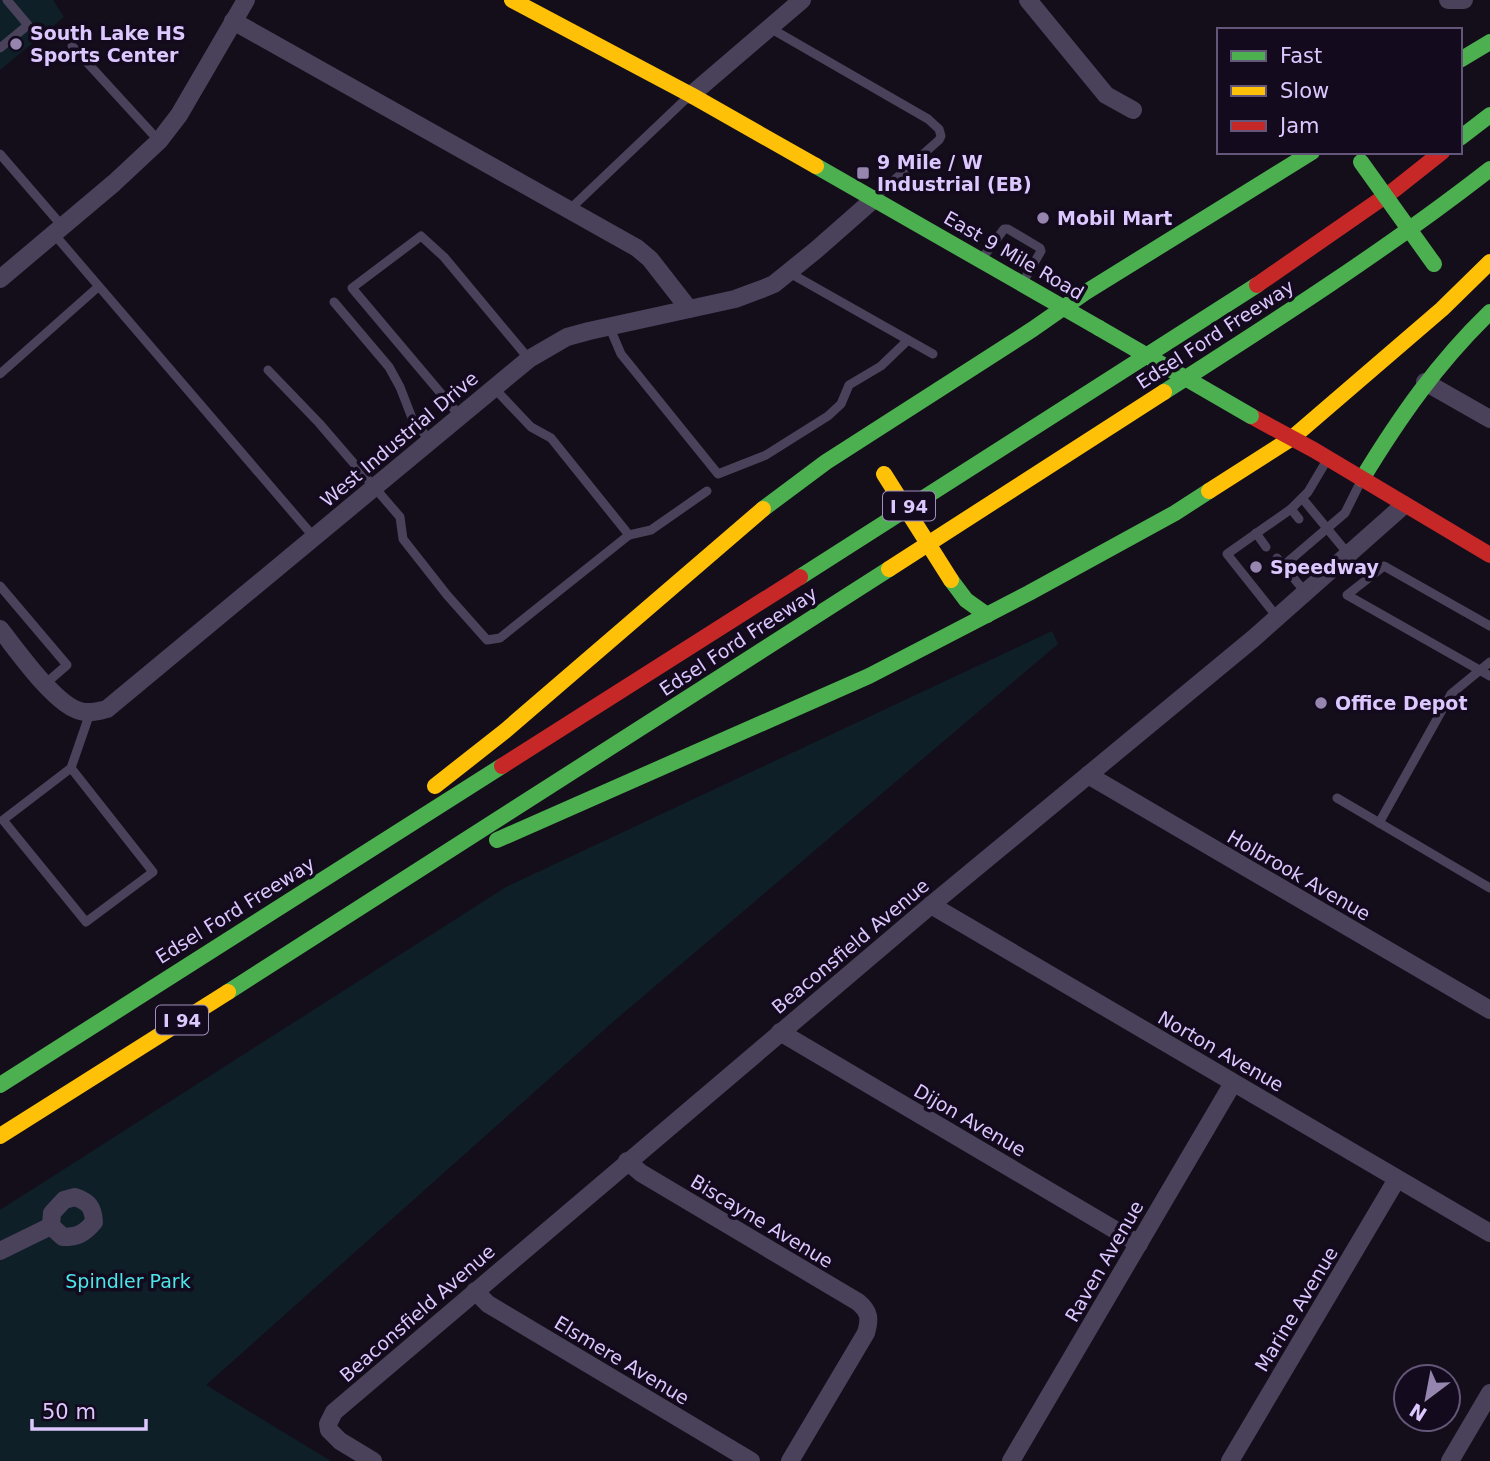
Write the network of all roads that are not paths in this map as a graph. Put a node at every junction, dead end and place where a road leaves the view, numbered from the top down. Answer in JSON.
{"nodes":[{"id":1,"x":7,"y":0,"type":"edge"},
{"id":2,"x":246,"y":0,"type":"edge"},
{"id":3,"x":512,"y":0,"type":"edge"},
{"id":4,"x":802,"y":0,"type":"edge"},
{"id":5,"x":1028,"y":0,"type":"edge"},
{"id":6,"x":1448,"y":0,"type":"edge"},
{"id":7,"x":1464,"y":0,"type":"edge"},
{"id":8,"x":233,"y":21,"type":"junction"},
{"id":9,"x":770,"y":28,"type":"junction"},
{"id":10,"x":1490,"y":42,"type":"edge"},
{"id":11,"x":72,"y":46,"type":"dead end"},
{"id":12,"x":0,"y":48,"type":"edge"},
{"id":13,"x":1462,"y":59,"type":"edge"},
{"id":14,"x":691,"y":95,"type":"junction"},
{"id":15,"x":1133,"y":110,"type":"dead end"},
{"id":16,"x":1490,"y":115,"type":"edge"},
{"id":17,"x":1462,"y":136,"type":"edge"},
{"id":18,"x":159,"y":141,"type":"junction"},
{"id":19,"x":0,"y":154,"type":"edge"},
{"id":20,"x":1309,"y":154,"type":"edge"},
{"id":21,"x":1439,"y":154,"type":"edge"},
{"id":22,"x":1355,"y":157,"type":"edge"},
{"id":23,"x":1490,"y":169,"type":"edge"},
{"id":24,"x":874,"y":199,"type":"junction"},
{"id":25,"x":568,"y":211,"type":"junction"},
{"id":26,"x":58,"y":231,"type":"junction"},
{"id":27,"x":981,"y":260,"type":"junction"},
{"id":28,"x":1490,"y":262,"type":"edge"},
{"id":29,"x":788,"y":272,"type":"junction"},
{"id":30,"x":0,"y":279,"type":"edge"},
{"id":31,"x":1022,"y":283,"type":"junction"},
{"id":32,"x":98,"y":287,"type":"junction"},
{"id":33,"x":334,"y":302,"type":"dead end"},
{"id":34,"x":1061,"y":308,"type":"junction"},
{"id":35,"x":689,"y":309,"type":"junction"},
{"id":36,"x":1442,"y":309,"type":"junction"},
{"id":37,"x":1490,"y":312,"type":"edge"},
{"id":38,"x":609,"y":326,"type":"junction"},
{"id":39,"x":908,"y":340,"type":"junction"},
{"id":40,"x":933,"y":354,"type":"dead end"},
{"id":41,"x":528,"y":359,"type":"junction"},
{"id":42,"x":268,"y":370,"type":"dead end"},
{"id":43,"x":0,"y":374,"type":"edge"},
{"id":44,"x":1425,"y":382,"type":"junction"},
{"id":45,"x":494,"y":388,"type":"junction"},
{"id":46,"x":460,"y":416,"type":"junction"},
{"id":47,"x":1490,"y":419,"type":"edge"},
{"id":48,"x":879,"y":428,"type":"junction"},
{"id":49,"x":1292,"y":438,"type":"junction"},
{"id":50,"x":430,"y":441,"type":"junction"},
{"id":51,"x":1328,"y":458,"type":"junction"},
{"id":52,"x":1362,"y":479,"type":"junction"},
{"id":53,"x":373,"y":488,"type":"junction"},
{"id":54,"x":707,"y":491,"type":"dead end"},
{"id":55,"x":1302,"y":498,"type":"junction"},
{"id":56,"x":1404,"y":505,"type":"junction"},
{"id":57,"x":1291,"y":509,"type":"junction"},
{"id":58,"x":1299,"y":519,"type":"dead end"},
{"id":59,"x":1276,"y":521,"type":"junction"},
{"id":60,"x":1328,"y":529,"type":"junction"},
{"id":61,"x":1284,"y":531,"type":"dead end"},
{"id":62,"x":1256,"y":533,"type":"junction"},
{"id":63,"x":629,"y":535,"type":"junction"},
{"id":64,"x":313,"y":536,"type":"junction"},
{"id":65,"x":1266,"y":547,"type":"dead end"},
{"id":66,"x":1349,"y":555,"type":"junction"},
{"id":67,"x":1490,"y":555,"type":"edge"},
{"id":68,"x":0,"y":586,"type":"edge"},
{"id":69,"x":1306,"y":593,"type":"junction"},
{"id":70,"x":987,"y":615,"type":"junction"},
{"id":71,"x":1278,"y":618,"type":"junction"},
{"id":72,"x":1490,"y":626,"type":"edge"},
{"id":73,"x":0,"y":629,"type":"edge"},
{"id":74,"x":1490,"y":662,"type":"edge"},
{"id":75,"x":1479,"y":670,"type":"junction"},
{"id":76,"x":1490,"y":676,"type":"edge"},
{"id":77,"x":46,"y":684,"type":"junction"},
{"id":78,"x":90,"y":713,"type":"junction"},
{"id":79,"x":71,"y":768,"type":"junction"},
{"id":80,"x":1088,"y":775,"type":"junction"},
{"id":81,"x":426,"y":792,"type":"dead end"},
{"id":82,"x":1337,"y":798,"type":"dead end"},
{"id":83,"x":406,"y":807,"type":"dead end"},
{"id":84,"x":1379,"y":823,"type":"junction"},
{"id":85,"x":368,"y":850,"type":"junction"},
{"id":86,"x":447,"y":853,"type":"junction"},
{"id":87,"x":1490,"y":888,"type":"edge"},
{"id":88,"x":931,"y":905,"type":"junction"},
{"id":89,"x":1490,"y":1010,"type":"edge"},
{"id":90,"x":780,"y":1032,"type":"junction"},
{"id":91,"x":1233,"y":1083,"type":"junction"},
{"id":92,"x":0,"y":1084,"type":"edge"},
{"id":93,"x":0,"y":1136,"type":"edge"},
{"id":94,"x":627,"y":1161,"type":"junction"},
{"id":95,"x":1397,"y":1178,"type":"junction"},
{"id":96,"x":51,"y":1226,"type":"dead end"},
{"id":97,"x":1490,"y":1233,"type":"edge"},
{"id":98,"x":1139,"y":1244,"type":"junction"},
{"id":99,"x":0,"y":1251,"type":"edge"},
{"id":100,"x":475,"y":1291,"type":"junction"},
{"id":101,"x":1490,"y":1394,"type":"edge"},
{"id":102,"x":373,"y":1461,"type":"edge"},
{"id":103,"x":751,"y":1461,"type":"edge"},
{"id":104,"x":790,"y":1461,"type":"edge"},
{"id":105,"x":1011,"y":1461,"type":"edge"},
{"id":106,"x":1230,"y":1461,"type":"edge"},
{"id":107,"x":1450,"y":1461,"type":"edge"}],
"edges":[{"from":1,"to":12,"type":"lane"},
{"from":2,"to":8,"type":"street"},
{"from":3,"to":14,"type":"main road","name":"East 9 Mile Road"},
{"from":4,"to":9,"type":"street"},
{"from":5,"to":15,"type":"street"},
{"from":6,"to":7,"type":"street"},
{"from":8,"to":18,"type":"street"},
{"from":8,"to":25,"type":"street"},
{"from":9,"to":14,"type":"street"},
{"from":9,"to":24,"type":"lane"},
{"from":10,"to":13,"type":"main road"},
{"from":11,"to":18,"type":"lane"},
{"from":14,"to":24,"type":"main road","name":"East 9 Mile Road"},
{"from":14,"to":25,"type":"lane"},
{"from":16,"to":17,"type":"main road"},
{"from":18,"to":26,"type":"street"},
{"from":19,"to":26,"type":"lane"},
{"from":20,"to":34,"type":"main road"},
{"from":21,"to":85,"type":"main road","name":"Edsel Ford Freeway","number":"I 94"},
{"from":22,"to":36,"type":"main road","bridge":true},
{"from":23,"to":86,"type":"main road","name":"Edsel Ford Freeway","number":"I 94"},
{"from":24,"to":27,"type":"main road","name":"East 9 Mile Road"},
{"from":24,"to":29,"type":"street","name":"West Industrial Drive"},
{"from":25,"to":35,"type":"street"},
{"from":26,"to":30,"type":"street"},
{"from":26,"to":32,"type":"lane"},
{"from":27,"to":31,"type":"main road","name":"East 9 Mile Road"},
{"from":27,"to":31,"type":"lane"},
{"from":28,"to":36,"type":"main road"},
{"from":29,"to":35,"type":"street","name":"West Industrial Drive"},
{"from":29,"to":39,"type":"lane"},
{"from":31,"to":34,"type":"main road","name":"East 9 Mile Road"},
{"from":32,"to":43,"type":"lane"},
{"from":32,"to":64,"type":"lane"},
{"from":33,"to":50,"type":"lane"},
{"from":34,"to":48,"type":"main road"},
{"from":34,"to":49,"type":"main road","name":"East 9 Mile Road","bridge":true},
{"from":35,"to":38,"type":"street","name":"West Industrial Drive"},
{"from":36,"to":49,"type":"main road"},
{"from":37,"to":44,"type":"main road"},
{"from":38,"to":39,"type":"lane"},
{"from":38,"to":41,"type":"street","name":"West Industrial Drive"},
{"from":39,"to":40,"type":"lane"},
{"from":41,"to":45,"type":"street","name":"West Industrial Drive"},
{"from":41,"to":46,"type":"lane"},
{"from":42,"to":53,"type":"lane"},
{"from":44,"to":47,"type":"street"},
{"from":44,"to":52,"type":"main road"},
{"from":45,"to":46,"type":"street","name":"West Industrial Drive"},
{"from":45,"to":63,"type":"lane"},
{"from":46,"to":50,"type":"street","name":"West Industrial Drive"},
{"from":48,"to":70,"type":"main road","bridge":true},
{"from":48,"to":81,"type":"main road"},
{"from":49,"to":51,"type":"main road","name":"East 9 Mile Road"},
{"from":49,"to":70,"type":"main road"},
{"from":50,"to":53,"type":"street","name":"West Industrial Drive"},
{"from":51,"to":52,"type":"main road","name":"East 9 Mile Road"},
{"from":51,"to":55,"type":"lane"},
{"from":52,"to":56,"type":"main road","name":"East 9 Mile Road"},
{"from":52,"to":60,"type":"lane"},
{"from":53,"to":63,"type":"lane"},
{"from":53,"to":64,"type":"street","name":"West Industrial Drive"},
{"from":54,"to":63,"type":"lane"},
{"from":55,"to":57,"type":"lane"},
{"from":55,"to":60,"type":"lane"},
{"from":56,"to":66,"type":"street","name":"Beaconsfield Avenue"},
{"from":56,"to":67,"type":"main road","name":"East 9 Mile Road"},
{"from":57,"to":58,"type":"lane"},
{"from":57,"to":59,"type":"lane"},
{"from":59,"to":61,"type":"lane"},
{"from":59,"to":62,"type":"lane"},
{"from":60,"to":66,"type":"lane"},
{"from":60,"to":69,"type":"lane"},
{"from":62,"to":65,"type":"lane"},
{"from":62,"to":71,"type":"lane"},
{"from":64,"to":78,"type":"street","name":"West Industrial Drive"},
{"from":66,"to":69,"type":"street","name":"Beaconsfield Avenue"},
{"from":68,"to":77,"type":"lane"},
{"from":69,"to":71,"type":"street","name":"Beaconsfield Avenue"},
{"from":70,"to":86,"type":"main road"},
{"from":71,"to":80,"type":"street","name":"Beaconsfield Avenue"},
{"from":72,"to":75,"type":"lane"},
{"from":73,"to":77,"type":"street"},
{"from":74,"to":75,"type":"lane"},
{"from":75,"to":76,"type":"lane"},
{"from":75,"to":84,"type":"lane"},
{"from":77,"to":78,"type":"street"},
{"from":78,"to":79,"type":"lane"},
{"from":79,"to":79,"type":"lane"},
{"from":80,"to":88,"type":"street","name":"Beaconsfield Avenue"},
{"from":80,"to":89,"type":"street","name":"Holbrook Avenue"},
{"from":82,"to":84,"type":"lane"},
{"from":83,"to":85,"type":"main road"},
{"from":84,"to":87,"type":"lane"},
{"from":85,"to":92,"type":"main road","name":"Edsel Ford Freeway","number":"I 94"},
{"from":86,"to":93,"type":"main road","name":"Edsel Ford Freeway","number":"I 94"},
{"from":88,"to":90,"type":"street","name":"Beaconsfield Avenue"},
{"from":88,"to":91,"type":"street","name":"Norton Avenue"},
{"from":90,"to":94,"type":"street","name":"Beaconsfield Avenue"},
{"from":90,"to":98,"type":"street","name":"Dijon Avenue"},
{"from":91,"to":95,"type":"street","name":"Norton Avenue"},
{"from":91,"to":98,"type":"street","name":"Raven Avenue"},
{"from":94,"to":100,"type":"street","name":"Beaconsfield Avenue"},
{"from":94,"to":104,"type":"street","name":"Biscayne Avenue"},
{"from":95,"to":97,"type":"street","name":"Norton Avenue"},
{"from":95,"to":106,"type":"street","name":"Marine Avenue"},
{"from":96,"to":99,"type":"street"},
{"from":98,"to":105,"type":"street","name":"Raven Avenue"},
{"from":100,"to":102,"type":"street","name":"Beaconsfield Avenue"},
{"from":100,"to":103,"type":"street","name":"Elsmere Avenue"},
{"from":101,"to":107,"type":"street"}]}
